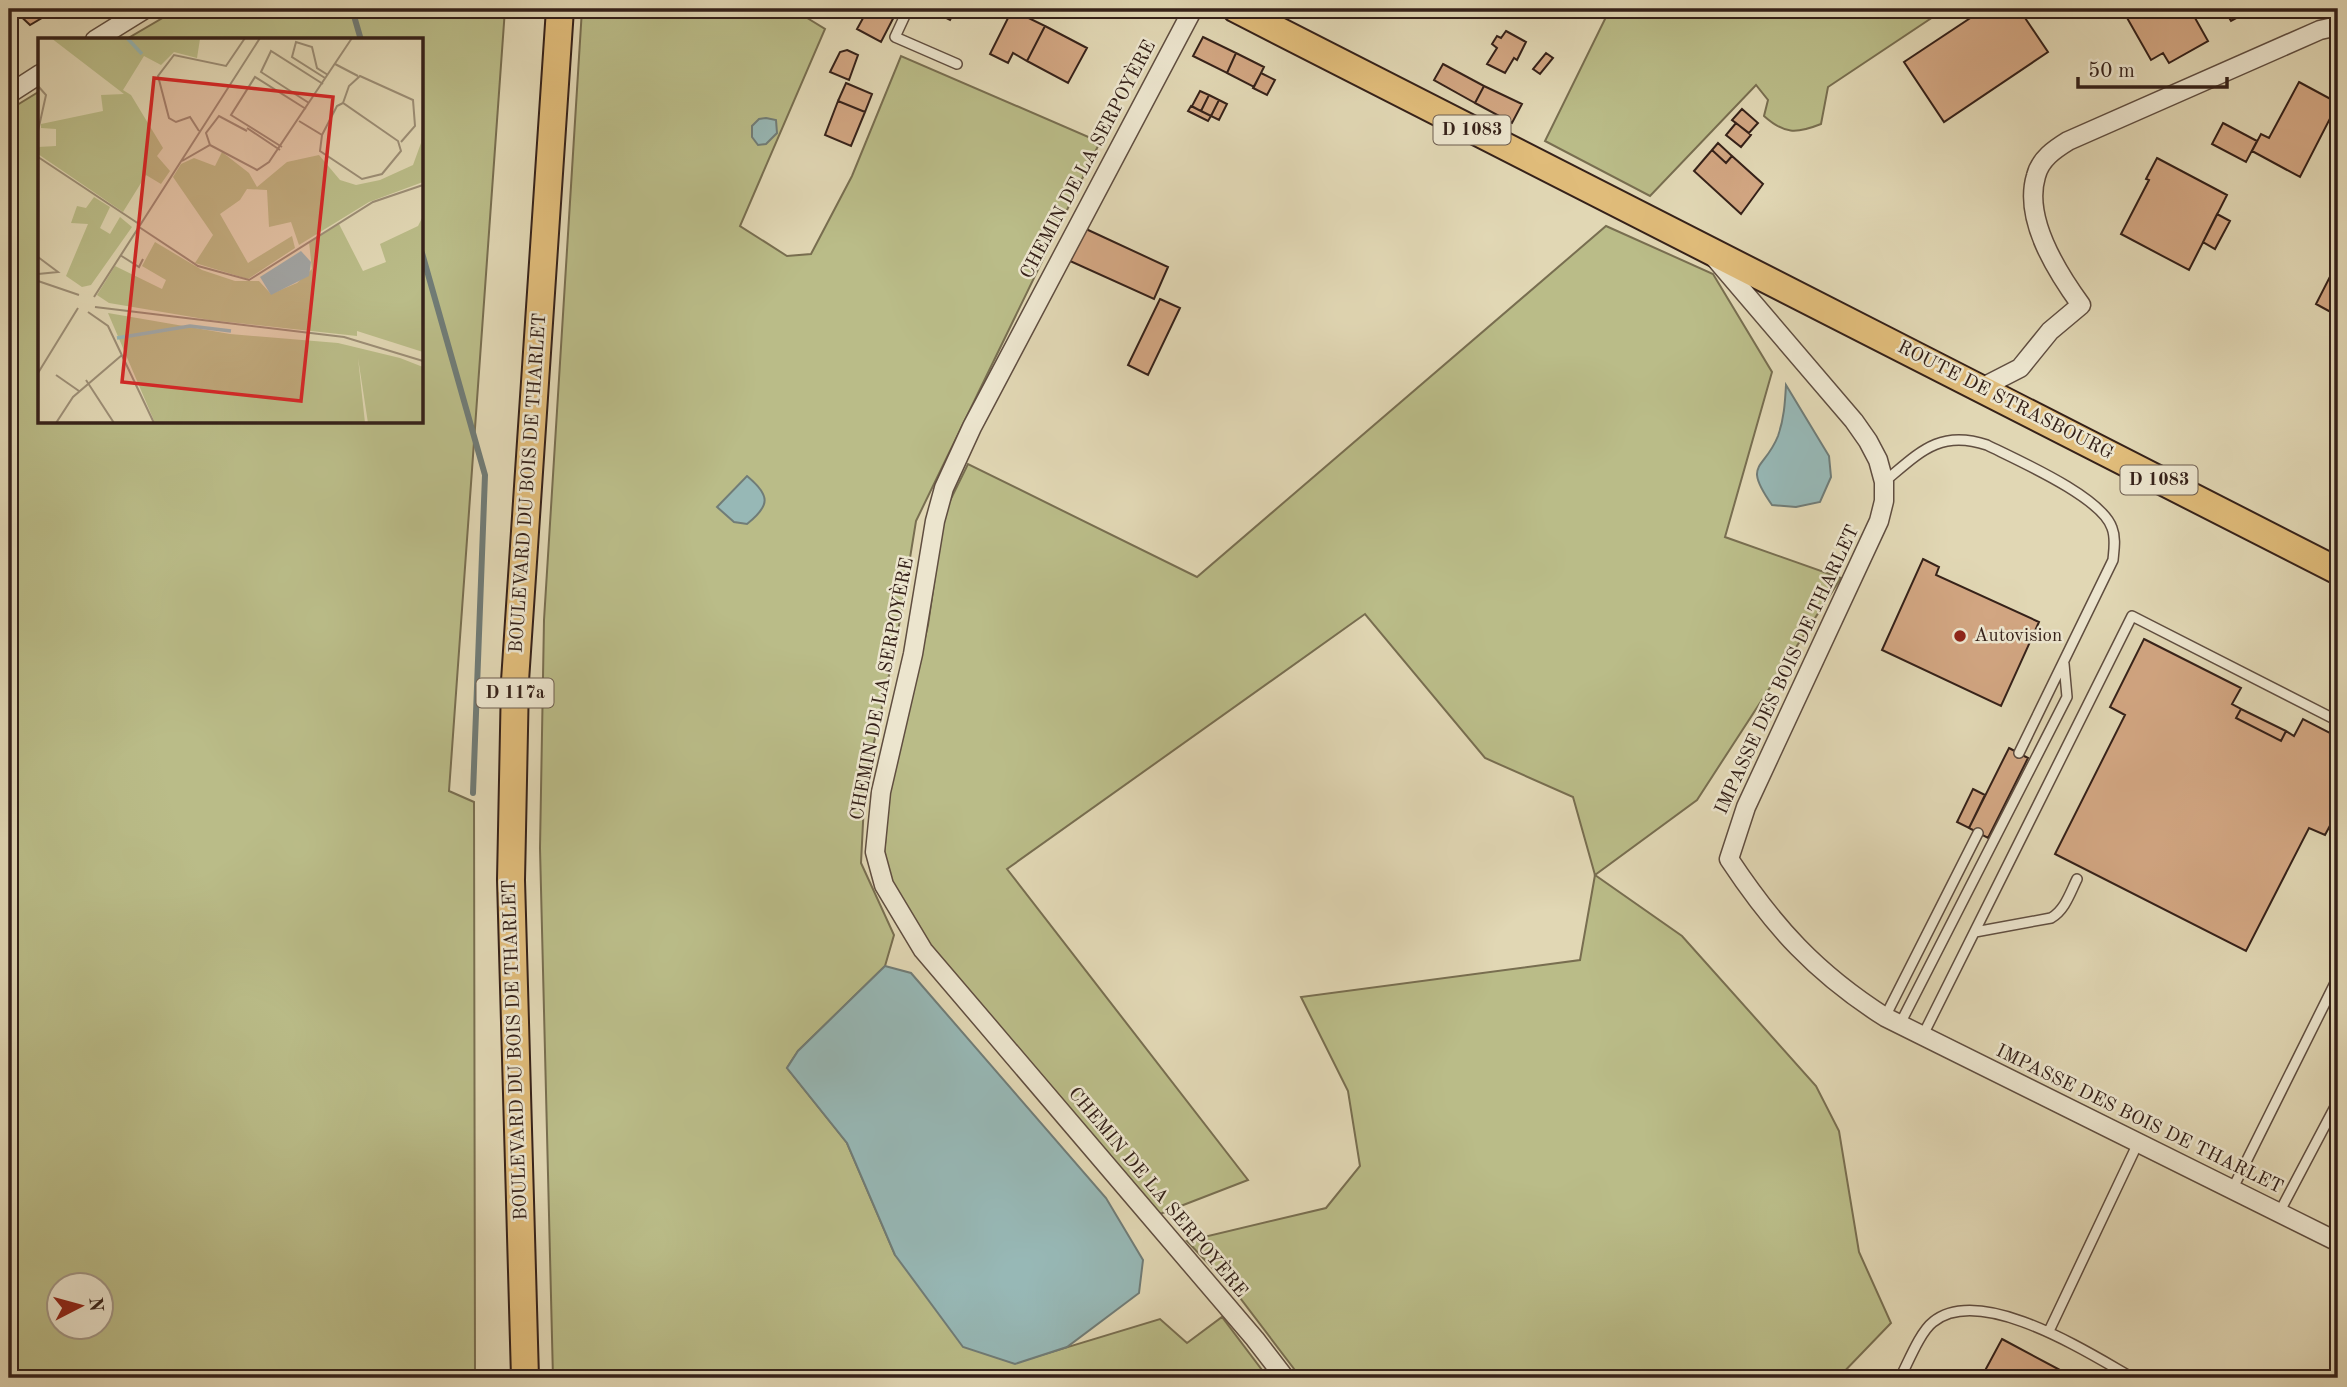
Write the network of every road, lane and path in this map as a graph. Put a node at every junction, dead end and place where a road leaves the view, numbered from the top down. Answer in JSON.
{"nodes":[{"id":1,"x":145,"y":9,"type":"edge"},
{"id":2,"x":559,"y":9,"type":"edge"},
{"id":3,"x":908,"y":9,"type":"edge"},
{"id":4,"x":1193,"y":9,"type":"edge"},
{"id":5,"x":1236,"y":9,"type":"edge"},
{"id":6,"x":2338,"y":26,"type":"edge"},
{"id":7,"x":97,"y":38,"type":"edge"},
{"id":8,"x":957,"y":64,"type":"dead end"},
{"id":9,"x":38,"y":76,"type":"edge"},
{"id":10,"x":9,"y":94,"type":"edge"},
{"id":11,"x":1708,"y":251,"type":"junction"},
{"id":12,"x":1980,"y":388,"type":"junction"},
{"id":13,"x":1884,"y":482,"type":"junction"},
{"id":14,"x":2338,"y":571,"type":"edge"},
{"id":15,"x":2064,"y":661,"type":"junction"},
{"id":16,"x":2338,"y":720,"type":"edge"},
{"id":17,"x":2019,"y":753,"type":"dead end"},
{"id":18,"x":1978,"y":833,"type":"dead end"},
{"id":19,"x":2077,"y":879,"type":"dead end"},
{"id":20,"x":1975,"y":932,"type":"junction"},
{"id":21,"x":2338,"y":977,"type":"edge"},
{"id":22,"x":1892,"y":1021,"type":"junction"},
{"id":23,"x":1923,"y":1035,"type":"junction"},
{"id":24,"x":2338,"y":1101,"type":"edge"},
{"id":25,"x":2138,"y":1143,"type":"junction"},
{"id":26,"x":2232,"y":1190,"type":"junction"},
{"id":27,"x":2279,"y":1213,"type":"junction"},
{"id":28,"x":2338,"y":1242,"type":"edge"},
{"id":29,"x":2049,"y":1331,"type":"junction"},
{"id":30,"x":525,"y":1378,"type":"edge"},
{"id":31,"x":1284,"y":1378,"type":"edge"},
{"id":32,"x":1900,"y":1378,"type":"edge"},
{"id":33,"x":2133,"y":1378,"type":"edge"}],
"edges":[{"from":1,"to":7,"type":"street"},
{"from":2,"to":30,"type":"main road","name":"BOULEVARD DU BOIS DE THARLET","number":"D 117a"},
{"from":3,"to":8,"type":"lane"},
{"from":4,"to":31,"type":"street","name":"CHEMIN DE LA SERPOYÈRE"},
{"from":5,"to":11,"type":"main road","number":"D 1083"},
{"from":6,"to":12,"type":"street"},
{"from":9,"to":10,"type":"street"},
{"from":11,"to":12,"type":"main road","name":"ROUTE DE STRASBOURG","number":"D 1083"},
{"from":11,"to":13,"type":"street","name":"IMPASSE DES BOIS DE THARLET"},
{"from":12,"to":14,"type":"main road","name":"ROUTE DE STRASBOURG","number":"D 1083"},
{"from":13,"to":15,"type":"lane"},
{"from":13,"to":22,"type":"street","name":"IMPASSE DES BOIS DE THARLET"},
{"from":15,"to":17,"type":"lane"},
{"from":15,"to":22,"type":"lane"},
{"from":16,"to":20,"type":"lane"},
{"from":18,"to":22,"type":"lane"},
{"from":19,"to":20,"type":"lane"},
{"from":20,"to":23,"type":"lane"},
{"from":21,"to":26,"type":"lane"},
{"from":22,"to":23,"type":"street","name":"IMPASSE DES BOIS DE THARLET"},
{"from":23,"to":25,"type":"street","name":"IMPASSE DES BOIS DE THARLET"},
{"from":24,"to":27,"type":"lane"},
{"from":25,"to":26,"type":"street","name":"IMPASSE DES BOIS DE THARLET"},
{"from":25,"to":29,"type":"lane"},
{"from":26,"to":27,"type":"street","name":"IMPASSE DES BOIS DE THARLET"},
{"from":27,"to":28,"type":"street","name":"IMPASSE DES BOIS DE THARLET"},
{"from":29,"to":32,"type":"lane"},
{"from":29,"to":33,"type":"lane"}]}
